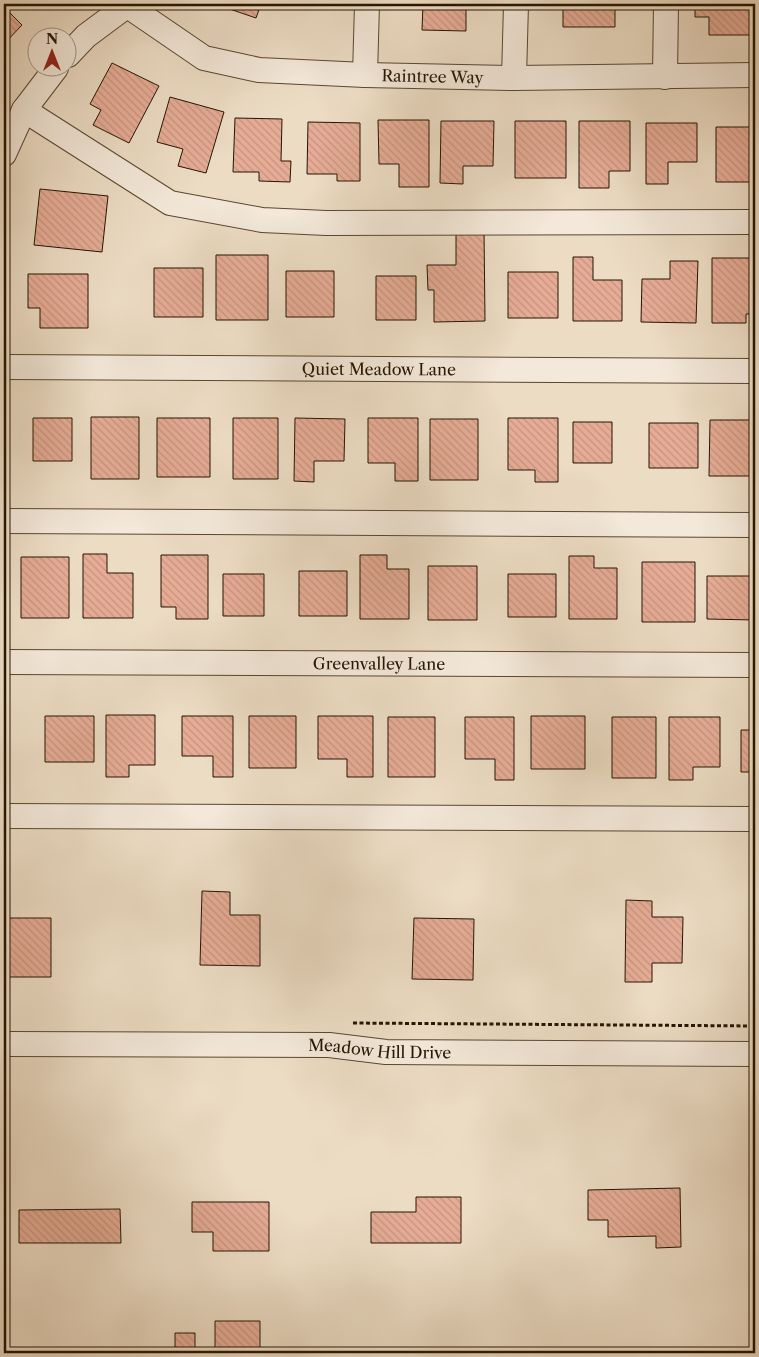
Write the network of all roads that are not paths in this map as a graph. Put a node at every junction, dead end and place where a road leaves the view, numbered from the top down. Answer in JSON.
{"nodes":[{"id":1,"x":367,"y":4,"type":"edge"},
{"id":2,"x":516,"y":4,"type":"edge"},
{"id":3,"x":666,"y":4,"type":"edge"},
{"id":4,"x":129,"y":5,"type":"edge"},
{"id":5,"x":78,"y":44,"type":"edge"},
{"id":6,"x":365,"y":75,"type":"junction"},
{"id":7,"x":755,"y":75,"type":"edge"},
{"id":8,"x":665,"y":77,"type":"junction"},
{"id":9,"x":48,"y":78,"type":"edge"},
{"id":10,"x":514,"y":78,"type":"junction"},
{"id":11,"x":24,"y":110,"type":"junction"},
{"id":12,"x":4,"y":154,"type":"edge"},
{"id":13,"x":755,"y":222,"type":"edge"},
{"id":14,"x":4,"y":368,"type":"edge"},
{"id":15,"x":755,"y":371,"type":"edge"},
{"id":16,"x":4,"y":520,"type":"edge"},
{"id":17,"x":755,"y":525,"type":"edge"},
{"id":18,"x":4,"y":662,"type":"edge"},
{"id":19,"x":755,"y":665,"type":"edge"},
{"id":20,"x":4,"y":816,"type":"edge"},
{"id":21,"x":755,"y":819,"type":"edge"},
{"id":22,"x":4,"y":1044,"type":"edge"},
{"id":23,"x":755,"y":1054,"type":"edge"}],
"edges":[{"from":1,"to":6,"type":"street"},
{"from":2,"to":10,"type":"street"},
{"from":3,"to":8,"type":"street"},
{"from":4,"to":5,"type":"street"},
{"from":4,"to":6,"type":"street","name":"Raintree Way"},
{"from":6,"to":10,"type":"street","name":"Raintree Way"},
{"from":7,"to":8,"type":"street","name":"Raintree Way"},
{"from":8,"to":10,"type":"street","name":"Raintree Way"},
{"from":9,"to":11,"type":"street"},
{"from":11,"to":12,"type":"street"},
{"from":11,"to":13,"type":"street"},
{"from":14,"to":15,"type":"street","name":"Quiet Meadow Lane"},
{"from":16,"to":17,"type":"street"},
{"from":18,"to":19,"type":"street","name":"Greenvalley Lane"},
{"from":20,"to":21,"type":"street"},
{"from":22,"to":23,"type":"street","name":"Meadow Hill Drive"}]}
